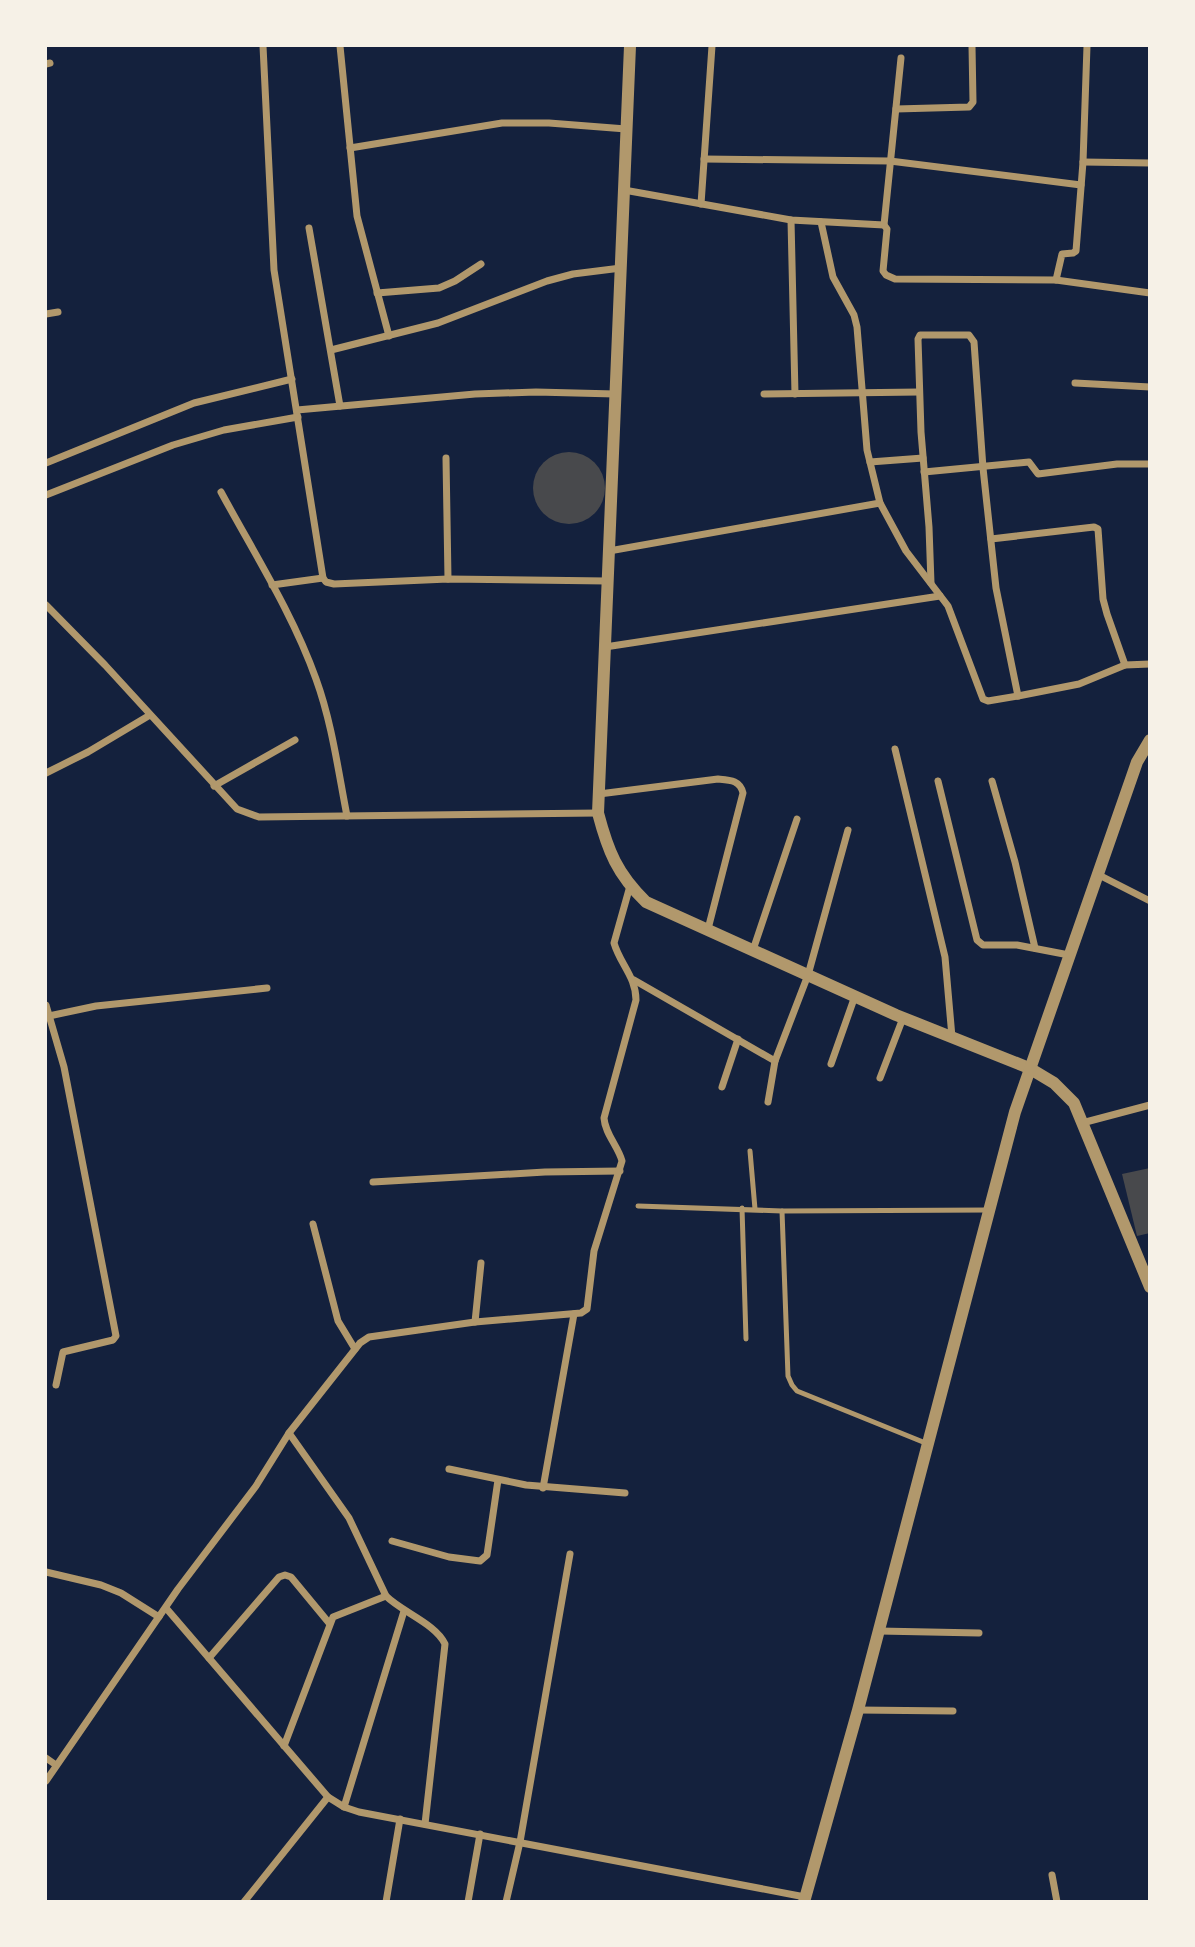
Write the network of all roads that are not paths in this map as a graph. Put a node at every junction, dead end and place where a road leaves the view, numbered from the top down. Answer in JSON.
{"nodes":[{"id":1,"x":263,"y":46,"type":"edge"},
{"id":2,"x":342,"y":46,"type":"edge"},
{"id":3,"x":630,"y":46,"type":"edge"},
{"id":4,"x":712,"y":46,"type":"edge"},
{"id":5,"x":972,"y":46,"type":"edge"},
{"id":6,"x":1087,"y":46,"type":"edge"},
{"id":7,"x":901,"y":58,"type":"dead end"},
{"id":8,"x":896,"y":109,"type":"junction"},
{"id":9,"x":626,"y":129,"type":"junction"},
{"id":10,"x":350,"y":148,"type":"junction"},
{"id":11,"x":704,"y":159,"type":"junction"},
{"id":12,"x":890,"y":161,"type":"junction"},
{"id":13,"x":1083,"y":162,"type":"junction"},
{"id":14,"x":1150,"y":163,"type":"edge"},
{"id":15,"x":1081,"y":185,"type":"junction"},
{"id":16,"x":624,"y":190,"type":"junction"},
{"id":17,"x":701,"y":204,"type":"junction"},
{"id":18,"x":791,"y":220,"type":"junction"},
{"id":19,"x":821,"y":222,"type":"junction"},
{"id":20,"x":884,"y":225,"type":"junction"},
{"id":21,"x":309,"y":228,"type":"dead end"},
{"id":22,"x":481,"y":264,"type":"dead end"},
{"id":23,"x":621,"y":268,"type":"junction"},
{"id":24,"x":1056,"y":280,"type":"junction"},
{"id":25,"x":377,"y":293,"type":"junction"},
{"id":26,"x":1150,"y":293,"type":"edge"},
{"id":27,"x":58,"y":312,"type":"dead end"},
{"id":28,"x":46,"y":314,"type":"edge"},
{"id":29,"x":389,"y":336,"type":"junction"},
{"id":30,"x":331,"y":350,"type":"junction"},
{"id":31,"x":292,"y":379,"type":"junction"},
{"id":32,"x":1075,"y":383,"type":"dead end"},
{"id":33,"x":1150,"y":387,"type":"edge"},
{"id":34,"x":919,"y":392,"type":"junction"},
{"id":35,"x":615,"y":394,"type":"junction"},
{"id":36,"x":764,"y":394,"type":"dead end"},
{"id":37,"x":796,"y":394,"type":"junction"},
{"id":38,"x":863,"y":394,"type":"junction"},
{"id":39,"x":340,"y":406,"type":"junction"},
{"id":40,"x":298,"y":414,"type":"junction"},
{"id":41,"x":446,"y":458,"type":"dead end"},
{"id":42,"x":923,"y":458,"type":"junction"},
{"id":43,"x":870,"y":462,"type":"junction"},
{"id":44,"x":46,"y":463,"type":"edge"},
{"id":45,"x":1150,"y":464,"type":"edge"},
{"id":46,"x":983,"y":468,"type":"junction"},
{"id":47,"x":924,"y":472,"type":"junction"},
{"id":48,"x":221,"y":492,"type":"dead end"},
{"id":49,"x":46,"y":495,"type":"edge"},
{"id":50,"x":880,"y":503,"type":"junction"},
{"id":51,"x":991,"y":539,"type":"junction"},
{"id":52,"x":609,"y":551,"type":"junction"},
{"id":53,"x":323,"y":578,"type":"junction"},
{"id":54,"x":448,"y":579,"type":"junction"},
{"id":55,"x":607,"y":581,"type":"junction"},
{"id":56,"x":931,"y":584,"type":"junction"},
{"id":57,"x":272,"y":585,"type":"junction"},
{"id":58,"x":940,"y":596,"type":"junction"},
{"id":59,"x":46,"y":605,"type":"edge"},
{"id":60,"x":605,"y":647,"type":"junction"},
{"id":61,"x":1125,"y":664,"type":"junction"},
{"id":62,"x":1150,"y":664,"type":"edge"},
{"id":63,"x":1018,"y":696,"type":"junction"},
{"id":64,"x":150,"y":715,"type":"junction"},
{"id":65,"x":295,"y":740,"type":"dead end"},
{"id":66,"x":1149,"y":743,"type":"edge"},
{"id":67,"x":895,"y":749,"type":"dead end"},
{"id":68,"x":46,"y":772,"type":"edge"},
{"id":69,"x":939,"y":780,"type":"dead end"},
{"id":70,"x":992,"y":781,"type":"dead end"},
{"id":71,"x":214,"y":786,"type":"junction"},
{"id":72,"x":599,"y":794,"type":"junction"},
{"id":73,"x":598,"y":813,"type":"junction"},
{"id":74,"x":347,"y":816,"type":"junction"},
{"id":75,"x":797,"y":819,"type":"dead end"},
{"id":76,"x":848,"y":830,"type":"dead end"},
{"id":77,"x":1097,"y":874,"type":"junction"},
{"id":78,"x":630,"y":886,"type":"junction"},
{"id":79,"x":1150,"y":901,"type":"edge"},
{"id":80,"x":708,"y":929,"type":"junction"},
{"id":81,"x":1035,"y":948,"type":"junction"},
{"id":82,"x":753,"y":950,"type":"junction"},
{"id":83,"x":1069,"y":954,"type":"junction"},
{"id":84,"x":808,"y":975,"type":"junction"},
{"id":85,"x":634,"y":980,"type":"junction"},
{"id":86,"x":267,"y":988,"type":"dead end"},
{"id":87,"x":855,"y":996,"type":"junction"},
{"id":88,"x":46,"y":1005,"type":"edge"},
{"id":89,"x":49,"y":1016,"type":"junction"},
{"id":90,"x":903,"y":1018,"type":"junction"},
{"id":91,"x":952,"y":1037,"type":"junction"},
{"id":92,"x":738,"y":1040,"type":"junction"},
{"id":93,"x":775,"y":1061,"type":"junction"},
{"id":94,"x":831,"y":1064,"type":"dead end"},
{"id":95,"x":1029,"y":1068,"type":"junction"},
{"id":96,"x":880,"y":1078,"type":"dead end"},
{"id":97,"x":722,"y":1087,"type":"dead end"},
{"id":98,"x":768,"y":1102,"type":"dead end"},
{"id":99,"x":1150,"y":1105,"type":"edge"},
{"id":100,"x":1082,"y":1123,"type":"junction"},
{"id":101,"x":750,"y":1151,"type":"dead end"},
{"id":102,"x":620,"y":1171,"type":"junction"},
{"id":103,"x":373,"y":1182,"type":"dead end"},
{"id":104,"x":638,"y":1206,"type":"dead end"},
{"id":105,"x":742,"y":1208,"type":"junction"},
{"id":106,"x":755,"y":1209,"type":"junction"},
{"id":107,"x":989,"y":1210,"type":"junction"},
{"id":108,"x":782,"y":1211,"type":"junction"},
{"id":109,"x":313,"y":1224,"type":"dead end"},
{"id":110,"x":481,"y":1263,"type":"dead end"},
{"id":111,"x":1150,"y":1287,"type":"edge"},
{"id":112,"x":574,"y":1314,"type":"junction"},
{"id":113,"x":475,"y":1322,"type":"junction"},
{"id":114,"x":746,"y":1339,"type":"dead end"},
{"id":115,"x":355,"y":1349,"type":"junction"},
{"id":116,"x":56,"y":1385,"type":"dead end"},
{"id":117,"x":289,"y":1433,"type":"junction"},
{"id":118,"x":928,"y":1444,"type":"junction"},
{"id":119,"x":449,"y":1469,"type":"dead end"},
{"id":120,"x":498,"y":1480,"type":"junction"},
{"id":121,"x":543,"y":1488,"type":"junction"},
{"id":122,"x":625,"y":1493,"type":"dead end"},
{"id":123,"x":392,"y":1541,"type":"dead end"},
{"id":124,"x":570,"y":1554,"type":"dead end"},
{"id":125,"x":46,"y":1572,"type":"edge"},
{"id":126,"x":386,"y":1595,"type":"junction"},
{"id":127,"x":166,"y":1608,"type":"junction"},
{"id":128,"x":404,"y":1611,"type":"junction"},
{"id":129,"x":159,"y":1617,"type":"junction"},
{"id":130,"x":330,"y":1623,"type":"junction"},
{"id":131,"x":879,"y":1630,"type":"junction"},
{"id":132,"x":979,"y":1633,"type":"dead end"},
{"id":133,"x":209,"y":1658,"type":"junction"},
{"id":134,"x":858,"y":1710,"type":"junction"},
{"id":135,"x":953,"y":1711,"type":"dead end"},
{"id":136,"x":284,"y":1746,"type":"junction"},
{"id":137,"x":46,"y":1758,"type":"edge"},
{"id":138,"x":56,"y":1765,"type":"junction"},
{"id":139,"x":46,"y":1781,"type":"edge"},
{"id":140,"x":328,"y":1797,"type":"junction"},
{"id":141,"x":344,"y":1807,"type":"junction"},
{"id":142,"x":400,"y":1819,"type":"junction"},
{"id":143,"x":425,"y":1824,"type":"junction"},
{"id":144,"x":480,"y":1834,"type":"junction"},
{"id":145,"x":520,"y":1842,"type":"junction"},
{"id":146,"x":1052,"y":1875,"type":"dead end"},
{"id":147,"x":804,"y":1900,"type":"edge"},
{"id":148,"x":244,"y":1902,"type":"edge"},
{"id":149,"x":386,"y":1902,"type":"edge"},
{"id":150,"x":467,"y":1902,"type":"edge"},
{"id":151,"x":506,"y":1902,"type":"edge"},
{"id":152,"x":1057,"y":1902,"type":"edge"}],
"edges":[{"from":1,"to":31,"type":"street"},
{"from":2,"to":10,"type":"street"},
{"from":3,"to":9,"type":"street"},
{"from":4,"to":11,"type":"street"},
{"from":5,"to":8,"type":"street"},
{"from":6,"to":13,"type":"street"},
{"from":7,"to":8,"type":"street"},
{"from":8,"to":12,"type":"street"},
{"from":9,"to":10,"type":"street"},
{"from":9,"to":16,"type":"street"},
{"from":10,"to":25,"type":"street"},
{"from":11,"to":12,"type":"street"},
{"from":11,"to":17,"type":"street"},
{"from":12,"to":15,"type":"street"},
{"from":12,"to":20,"type":"street"},
{"from":13,"to":14,"type":"street"},
{"from":13,"to":15,"type":"street"},
{"from":15,"to":24,"type":"street"},
{"from":16,"to":17,"type":"street"},
{"from":16,"to":23,"type":"street"},
{"from":17,"to":18,"type":"street"},
{"from":18,"to":19,"type":"street"},
{"from":18,"to":37,"type":"street"},
{"from":19,"to":20,"type":"street"},
{"from":19,"to":38,"type":"street"},
{"from":20,"to":24,"type":"street"},
{"from":21,"to":30,"type":"street"},
{"from":22,"to":25,"type":"street"},
{"from":23,"to":29,"type":"street"},
{"from":23,"to":35,"type":"street"},
{"from":24,"to":26,"type":"street"},
{"from":25,"to":29,"type":"street"},
{"from":27,"to":28,"type":"street"},
{"from":29,"to":30,"type":"street"},
{"from":30,"to":39,"type":"street"},
{"from":31,"to":40,"type":"street"},
{"from":31,"to":44,"type":"street"},
{"from":32,"to":33,"type":"street"},
{"from":34,"to":38,"type":"street"},
{"from":34,"to":42,"type":"street"},
{"from":34,"to":46,"type":"street"},
{"from":35,"to":39,"type":"street"},
{"from":35,"to":52,"type":"street"},
{"from":36,"to":37,"type":"street"},
{"from":37,"to":38,"type":"street"},
{"from":38,"to":43,"type":"street"},
{"from":39,"to":40,"type":"street"},
{"from":40,"to":49,"type":"street"},
{"from":40,"to":53,"type":"street"},
{"from":41,"to":54,"type":"street"},
{"from":42,"to":43,"type":"street"},
{"from":42,"to":47,"type":"street"},
{"from":43,"to":50,"type":"street"},
{"from":45,"to":46,"type":"street"},
{"from":46,"to":47,"type":"street"},
{"from":46,"to":51,"type":"street"},
{"from":47,"to":56,"type":"street"},
{"from":48,"to":57,"type":"street"},
{"from":50,"to":52,"type":"street"},
{"from":50,"to":56,"type":"street"},
{"from":51,"to":61,"type":"street"},
{"from":51,"to":63,"type":"street"},
{"from":52,"to":55,"type":"street"},
{"from":53,"to":54,"type":"street"},
{"from":53,"to":57,"type":"street"},
{"from":54,"to":55,"type":"street"},
{"from":55,"to":60,"type":"street"},
{"from":56,"to":58,"type":"street"},
{"from":57,"to":74,"type":"street"},
{"from":58,"to":60,"type":"street"},
{"from":58,"to":63,"type":"street"},
{"from":59,"to":64,"type":"street"},
{"from":60,"to":72,"type":"street"},
{"from":61,"to":62,"type":"street"},
{"from":61,"to":63,"type":"street"},
{"from":64,"to":68,"type":"street"},
{"from":64,"to":71,"type":"street"},
{"from":65,"to":71,"type":"street"},
{"from":66,"to":77,"type":"street"},
{"from":67,"to":91,"type":"street"},
{"from":69,"to":81,"type":"street"},
{"from":70,"to":81,"type":"street"},
{"from":71,"to":74,"type":"street"},
{"from":72,"to":73,"type":"street"},
{"from":72,"to":80,"type":"street"},
{"from":73,"to":74,"type":"street"},
{"from":73,"to":78,"type":"street"},
{"from":75,"to":82,"type":"street"},
{"from":76,"to":84,"type":"street"},
{"from":77,"to":79,"type":"street"},
{"from":77,"to":83,"type":"street"},
{"from":78,"to":80,"type":"street"},
{"from":78,"to":85,"type":"street"},
{"from":80,"to":82,"type":"street"},
{"from":81,"to":83,"type":"street"},
{"from":82,"to":84,"type":"street"},
{"from":83,"to":95,"type":"street"},
{"from":84,"to":87,"type":"street"},
{"from":84,"to":93,"type":"street"},
{"from":85,"to":92,"type":"street"},
{"from":85,"to":102,"type":"street"},
{"from":86,"to":89,"type":"street"},
{"from":87,"to":90,"type":"street"},
{"from":87,"to":94,"type":"street"},
{"from":88,"to":89,"type":"street"},
{"from":89,"to":116,"type":"street"},
{"from":90,"to":91,"type":"street"},
{"from":90,"to":96,"type":"street"},
{"from":91,"to":95,"type":"street"},
{"from":92,"to":93,"type":"street"},
{"from":92,"to":97,"type":"street"},
{"from":93,"to":98,"type":"street"},
{"from":95,"to":100,"type":"street"},
{"from":95,"to":107,"type":"street"},
{"from":99,"to":100,"type":"street"},
{"from":100,"to":111,"type":"street"},
{"from":101,"to":106,"type":"lane"},
{"from":102,"to":103,"type":"street"},
{"from":102,"to":112,"type":"street"},
{"from":104,"to":105,"type":"lane"},
{"from":105,"to":106,"type":"lane"},
{"from":105,"to":114,"type":"lane"},
{"from":106,"to":108,"type":"lane"},
{"from":107,"to":108,"type":"lane"},
{"from":107,"to":118,"type":"street"},
{"from":108,"to":118,"type":"lane"},
{"from":109,"to":115,"type":"street"},
{"from":110,"to":113,"type":"street"},
{"from":112,"to":113,"type":"street"},
{"from":112,"to":121,"type":"street"},
{"from":113,"to":115,"type":"street"},
{"from":115,"to":117,"type":"street"},
{"from":117,"to":126,"type":"street"},
{"from":117,"to":127,"type":"street"},
{"from":118,"to":131,"type":"street"},
{"from":119,"to":120,"type":"street"},
{"from":120,"to":121,"type":"street"},
{"from":120,"to":123,"type":"street"},
{"from":121,"to":122,"type":"street"},
{"from":124,"to":145,"type":"street"},
{"from":125,"to":129,"type":"street"},
{"from":126,"to":128,"type":"street"},
{"from":126,"to":130,"type":"street"},
{"from":127,"to":129,"type":"street"},
{"from":127,"to":133,"type":"street"},
{"from":128,"to":141,"type":"street"},
{"from":128,"to":143,"type":"street"},
{"from":129,"to":138,"type":"street"},
{"from":130,"to":133,"type":"street"},
{"from":130,"to":136,"type":"street"},
{"from":131,"to":132,"type":"street"},
{"from":131,"to":134,"type":"street"},
{"from":133,"to":136,"type":"street"},
{"from":134,"to":135,"type":"street"},
{"from":134,"to":147,"type":"street"},
{"from":136,"to":140,"type":"street"},
{"from":137,"to":138,"type":"street"},
{"from":138,"to":139,"type":"street"},
{"from":140,"to":141,"type":"street"},
{"from":140,"to":148,"type":"street"},
{"from":141,"to":142,"type":"street"},
{"from":142,"to":143,"type":"street"},
{"from":142,"to":149,"type":"street"},
{"from":143,"to":144,"type":"street"},
{"from":144,"to":145,"type":"street"},
{"from":144,"to":150,"type":"street"},
{"from":145,"to":147,"type":"street"},
{"from":145,"to":151,"type":"street"},
{"from":146,"to":152,"type":"street"}]}
